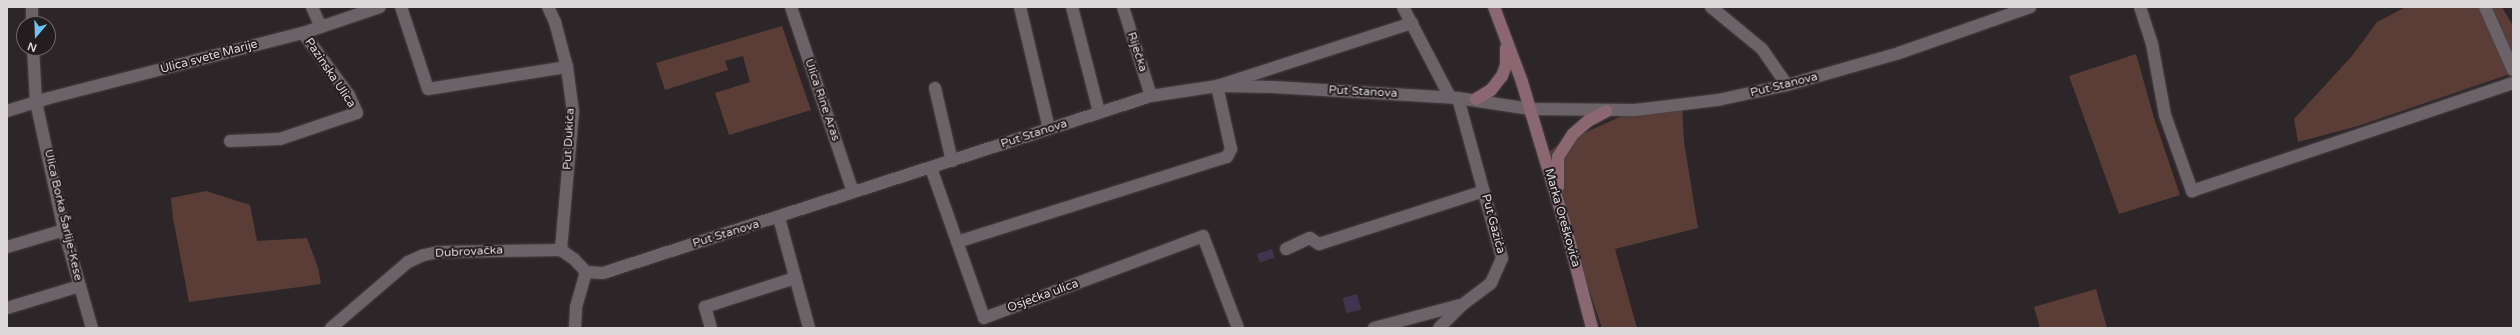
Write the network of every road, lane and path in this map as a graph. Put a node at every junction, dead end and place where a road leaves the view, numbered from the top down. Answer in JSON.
{"nodes":[{"id":1,"x":312,"y":7,"type":"edge"},
{"id":2,"x":380,"y":7,"type":"edge"},
{"id":3,"x":402,"y":7,"type":"edge"},
{"id":4,"x":548,"y":7,"type":"edge"},
{"id":5,"x":791,"y":7,"type":"edge"},
{"id":6,"x":1020,"y":7,"type":"edge"},
{"id":7,"x":1072,"y":7,"type":"edge"},
{"id":8,"x":1123,"y":7,"type":"edge"},
{"id":9,"x":1403,"y":7,"type":"edge"},
{"id":10,"x":1494,"y":7,"type":"edge"},
{"id":11,"x":1711,"y":7,"type":"edge"},
{"id":12,"x":2030,"y":7,"type":"edge"},
{"id":13,"x":2140,"y":7,"type":"edge"},
{"id":14,"x":2484,"y":7,"type":"edge"},
{"id":15,"x":1999,"y":11,"type":"edge"},
{"id":16,"x":1412,"y":23,"type":"junction"},
{"id":17,"x":321,"y":27,"type":"junction"},
{"id":18,"x":303,"y":33,"type":"junction"},
{"id":19,"x":1505,"y":36,"type":"junction"},
{"id":20,"x":33,"y":56,"type":"edge"},
{"id":21,"x":568,"y":67,"type":"junction"},
{"id":22,"x":2513,"y":70,"type":"edge"},
{"id":23,"x":2513,"y":83,"type":"edge"},
{"id":24,"x":1787,"y":85,"type":"junction"},
{"id":25,"x":1217,"y":86,"type":"junction"},
{"id":26,"x":935,"y":88,"type":"dead end"},
{"id":27,"x":1151,"y":96,"type":"junction"},
{"id":28,"x":1454,"y":98,"type":"junction"},
{"id":29,"x":1476,"y":99,"type":"junction"},
{"id":30,"x":36,"y":102,"type":"junction"},
{"id":31,"x":1530,"y":109,"type":"junction"},
{"id":32,"x":1607,"y":111,"type":"junction"},
{"id":33,"x":7,"y":112,"type":"edge"},
{"id":34,"x":1099,"y":112,"type":"junction"},
{"id":35,"x":1049,"y":129,"type":"junction"},
{"id":36,"x":230,"y":141,"type":"dead end"},
{"id":37,"x":952,"y":160,"type":"junction"},
{"id":38,"x":931,"y":168,"type":"junction"},
{"id":39,"x":1484,"y":191,"type":"junction"},
{"id":40,"x":853,"y":192,"type":"junction"},
{"id":41,"x":1560,"y":208,"type":"junction"},
{"id":42,"x":779,"y":218,"type":"junction"},
{"id":43,"x":64,"y":230,"type":"junction"},
{"id":44,"x":958,"y":242,"type":"junction"},
{"id":45,"x":7,"y":246,"type":"edge"},
{"id":46,"x":1286,"y":249,"type":"dead end"},
{"id":47,"x":561,"y":250,"type":"junction"},
{"id":48,"x":586,"y":272,"type":"junction"},
{"id":49,"x":796,"y":278,"type":"junction"},
{"id":50,"x":80,"y":286,"type":"junction"},
{"id":51,"x":1462,"y":305,"type":"junction"},
{"id":52,"x":7,"y":308,"type":"edge"},
{"id":53,"x":92,"y":328,"type":"edge"},
{"id":54,"x":331,"y":328,"type":"edge"},
{"id":55,"x":575,"y":328,"type":"edge"},
{"id":56,"x":711,"y":328,"type":"edge"},
{"id":57,"x":809,"y":328,"type":"edge"},
{"id":58,"x":1238,"y":328,"type":"edge"},
{"id":59,"x":1374,"y":328,"type":"edge"},
{"id":60,"x":1439,"y":328,"type":"edge"},
{"id":61,"x":1592,"y":328,"type":"edge"}],
"edges":[{"from":1,"to":17,"type":"street","name":"Pazinska Ulica"},
{"from":2,"to":17,"type":"street","name":"Ulica svete Marije"},
{"from":3,"to":21,"type":"street"},
{"from":4,"to":21,"type":"street","name":"Put Dukića"},
{"from":5,"to":40,"type":"street","name":"Ulica Rine Aras"},
{"from":6,"to":35,"type":"street"},
{"from":7,"to":34,"type":"street"},
{"from":8,"to":27,"type":"street","name":"Riječka"},
{"from":9,"to":16,"type":"street","name":"Put Gazića"},
{"from":10,"to":19,"type":"main road"},
{"from":11,"to":24,"type":"street"},
{"from":12,"to":15,"type":"street","name":"Put Stanova"},
{"from":13,"to":23,"type":"street"},
{"from":14,"to":22,"type":"street"},
{"from":15,"to":24,"type":"street","name":"Put Stanova"},
{"from":16,"to":25,"type":"street"},
{"from":16,"to":28,"type":"street","name":"Put Gazića"},
{"from":17,"to":18,"type":"street","name":"Ulica svete Marije"},
{"from":18,"to":30,"type":"street","name":"Ulica svete Marije"},
{"from":18,"to":36,"type":"street","name":"Pazinska Ulica"},
{"from":19,"to":29,"type":"main road"},
{"from":19,"to":31,"type":"main road"},
{"from":20,"to":30,"type":"street","name":"Ulica Borka Šarlije-Kese"},
{"from":21,"to":47,"type":"street","name":"Put Dukića"},
{"from":24,"to":32,"type":"street","name":"Put Stanova"},
{"from":25,"to":27,"type":"street","name":"Put Stanova"},
{"from":25,"to":28,"type":"street","name":"Put Stanova"},
{"from":25,"to":44,"type":"street"},
{"from":26,"to":37,"type":"street"},
{"from":27,"to":34,"type":"street","name":"Put Stanova"},
{"from":28,"to":29,"type":"street","name":"Put Stanova"},
{"from":28,"to":39,"type":"street","name":"Put Gazića"},
{"from":29,"to":31,"type":"street","name":"Put Stanova"},
{"from":30,"to":33,"type":"street","name":"Ulica svete Marije"},
{"from":30,"to":43,"type":"street","name":"Ulica Borka Šarlije-Kese"},
{"from":31,"to":32,"type":"street","name":"Put Stanova"},
{"from":31,"to":41,"type":"main road","name":"Marka Oreškovića"},
{"from":32,"to":41,"type":"main road"},
{"from":34,"to":35,"type":"street","name":"Put Stanova"},
{"from":35,"to":37,"type":"street","name":"Put Stanova"},
{"from":37,"to":38,"type":"street","name":"Put Stanova"},
{"from":38,"to":40,"type":"street","name":"Put Stanova"},
{"from":38,"to":44,"type":"street","name":"Osječka ulica"},
{"from":39,"to":46,"type":"street"},
{"from":39,"to":51,"type":"street","name":"Put Gazića"},
{"from":40,"to":42,"type":"street","name":"Put Stanova"},
{"from":41,"to":61,"type":"main road","name":"Marka Oreškovića"},
{"from":42,"to":48,"type":"street","name":"Put Stanova"},
{"from":42,"to":49,"type":"street"},
{"from":43,"to":45,"type":"street"},
{"from":43,"to":50,"type":"street","name":"Ulica Borka Šarlije-Kese"},
{"from":44,"to":58,"type":"street","name":"Osječka ulica"},
{"from":47,"to":48,"type":"street"},
{"from":47,"to":54,"type":"street","name":"Dubrovačka"},
{"from":48,"to":55,"type":"street"},
{"from":49,"to":56,"type":"street"},
{"from":49,"to":57,"type":"street"},
{"from":50,"to":52,"type":"street"},
{"from":50,"to":53,"type":"street","name":"Ulica Borka Šarlije-Kese"},
{"from":51,"to":59,"type":"street"},
{"from":51,"to":60,"type":"street","name":"Put Gazića"}]}
